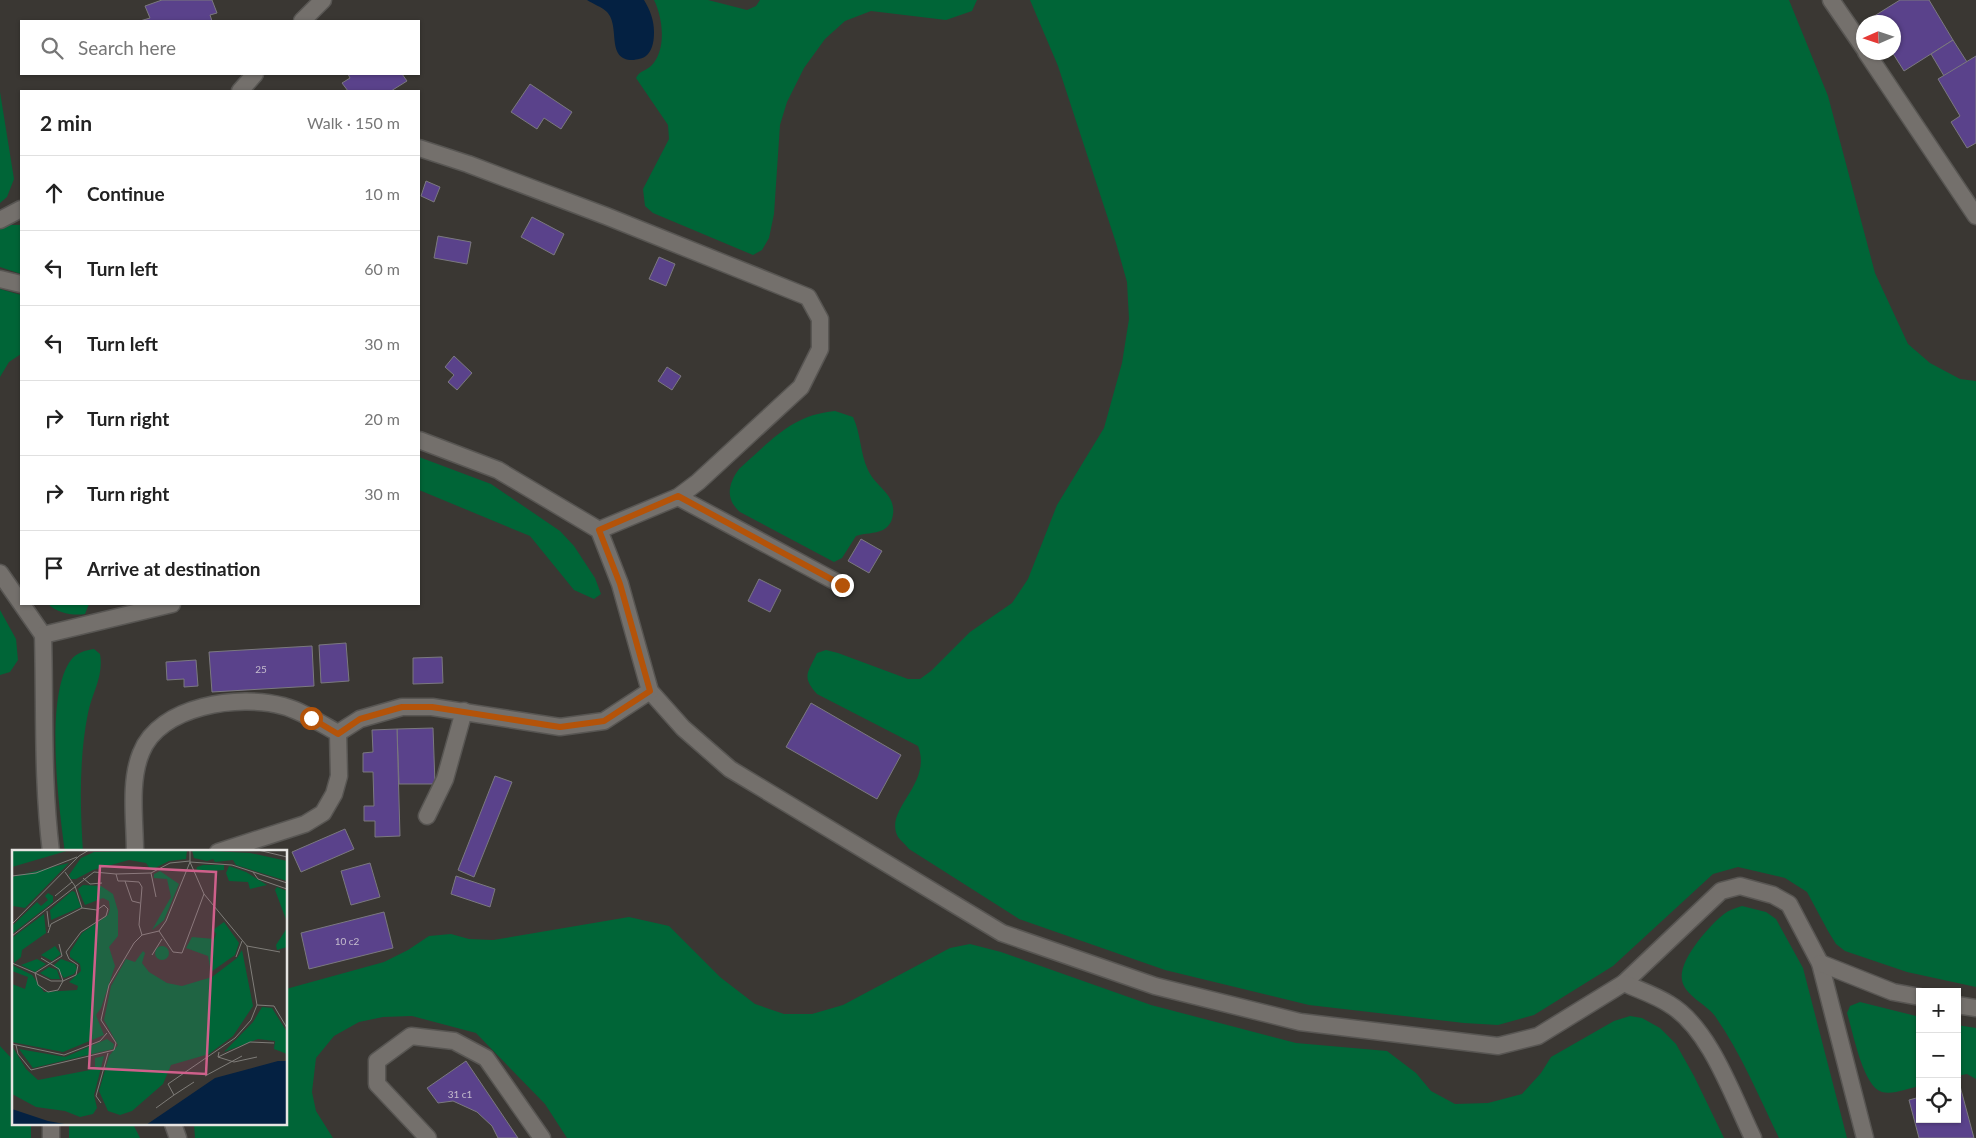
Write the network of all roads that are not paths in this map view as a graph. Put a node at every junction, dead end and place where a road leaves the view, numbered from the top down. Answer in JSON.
{"nodes":[{"id":1,"x":323,"y":0,"type":"edge"},
{"id":2,"x":1831,"y":0,"type":"edge"},
{"id":3,"x":303,"y":20,"type":"edge"},
{"id":4,"x":1856,"y":36,"type":"edge"},
{"id":5,"x":1871,"y":60,"type":"edge"},
{"id":6,"x":254,"y":75,"type":"edge"},
{"id":7,"x":241,"y":90,"type":"edge"},
{"id":8,"x":420,"y":148,"type":"edge"},
{"id":9,"x":20,"y":210,"type":"edge"},
{"id":10,"x":1976,"y":216,"type":"edge"},
{"id":11,"x":0,"y":220,"type":"edge"},
{"id":12,"x":0,"y":279,"type":"edge"},
{"id":13,"x":20,"y":284,"type":"edge"},
{"id":14,"x":420,"y":440,"type":"edge"},
{"id":15,"x":678,"y":496,"type":"junction"},
{"id":16,"x":599,"y":530,"type":"junction"},
{"id":17,"x":0,"y":573,"type":"edge"},
{"id":18,"x":842,"y":585,"type":"dead end"},
{"id":19,"x":20,"y":602,"type":"edge"},
{"id":20,"x":22,"y":605,"type":"edge"},
{"id":21,"x":168,"y":605,"type":"edge"},
{"id":22,"x":43,"y":636,"type":"junction"},
{"id":23,"x":650,"y":691,"type":"junction"},
{"id":24,"x":464,"y":711,"type":"junction"},
{"id":25,"x":338,"y":734,"type":"junction"},
{"id":26,"x":427,"y":816,"type":"dead end"},
{"id":27,"x":52,"y":850,"type":"edge"},
{"id":28,"x":136,"y":850,"type":"edge"},
{"id":29,"x":224,"y":850,"type":"edge"},
{"id":30,"x":1820,"y":963,"type":"junction"},
{"id":31,"x":1624,"y":983,"type":"junction"},
{"id":32,"x":1916,"y":996,"type":"edge"},
{"id":33,"x":1961,"y":1006,"type":"edge"},
{"id":34,"x":1976,"y":1008,"type":"edge"},
{"id":35,"x":174,"y":1126,"type":"edge"},
{"id":36,"x":178,"y":1138,"type":"edge"},
{"id":37,"x":428,"y":1138,"type":"edge"},
{"id":38,"x":542,"y":1138,"type":"edge"},
{"id":39,"x":1754,"y":1138,"type":"edge"},
{"id":40,"x":1865,"y":1138,"type":"edge"}],
"edges":[{"from":1,"to":3,"type":"lane"},
{"from":2,"to":4,"type":"lane"},
{"from":5,"to":10,"type":"lane"},
{"from":6,"to":7,"type":"lane"},
{"from":8,"to":15,"type":"lane"},
{"from":9,"to":11,"type":"lane"},
{"from":12,"to":13,"type":"lane"},
{"from":14,"to":16,"type":"lane"},
{"from":15,"to":16,"type":"lane"},
{"from":15,"to":18,"type":"lane"},
{"from":16,"to":23,"type":"lane"},
{"from":17,"to":19,"type":"lane"},
{"from":20,"to":22,"type":"lane"},
{"from":21,"to":22,"type":"lane"},
{"from":22,"to":27,"type":"lane"},
{"from":23,"to":24,"type":"lane"},
{"from":23,"to":31,"type":"lane"},
{"from":24,"to":25,"type":"lane"},
{"from":24,"to":26,"type":"lane"},
{"from":25,"to":28,"type":"lane"},
{"from":25,"to":29,"type":"lane"},
{"from":30,"to":31,"type":"lane"},
{"from":30,"to":32,"type":"lane"},
{"from":30,"to":40,"type":"lane"},
{"from":31,"to":39,"type":"lane"},
{"from":33,"to":34,"type":"lane"},
{"from":35,"to":36,"type":"lane"},
{"from":37,"to":38,"type":"lane"}]}
